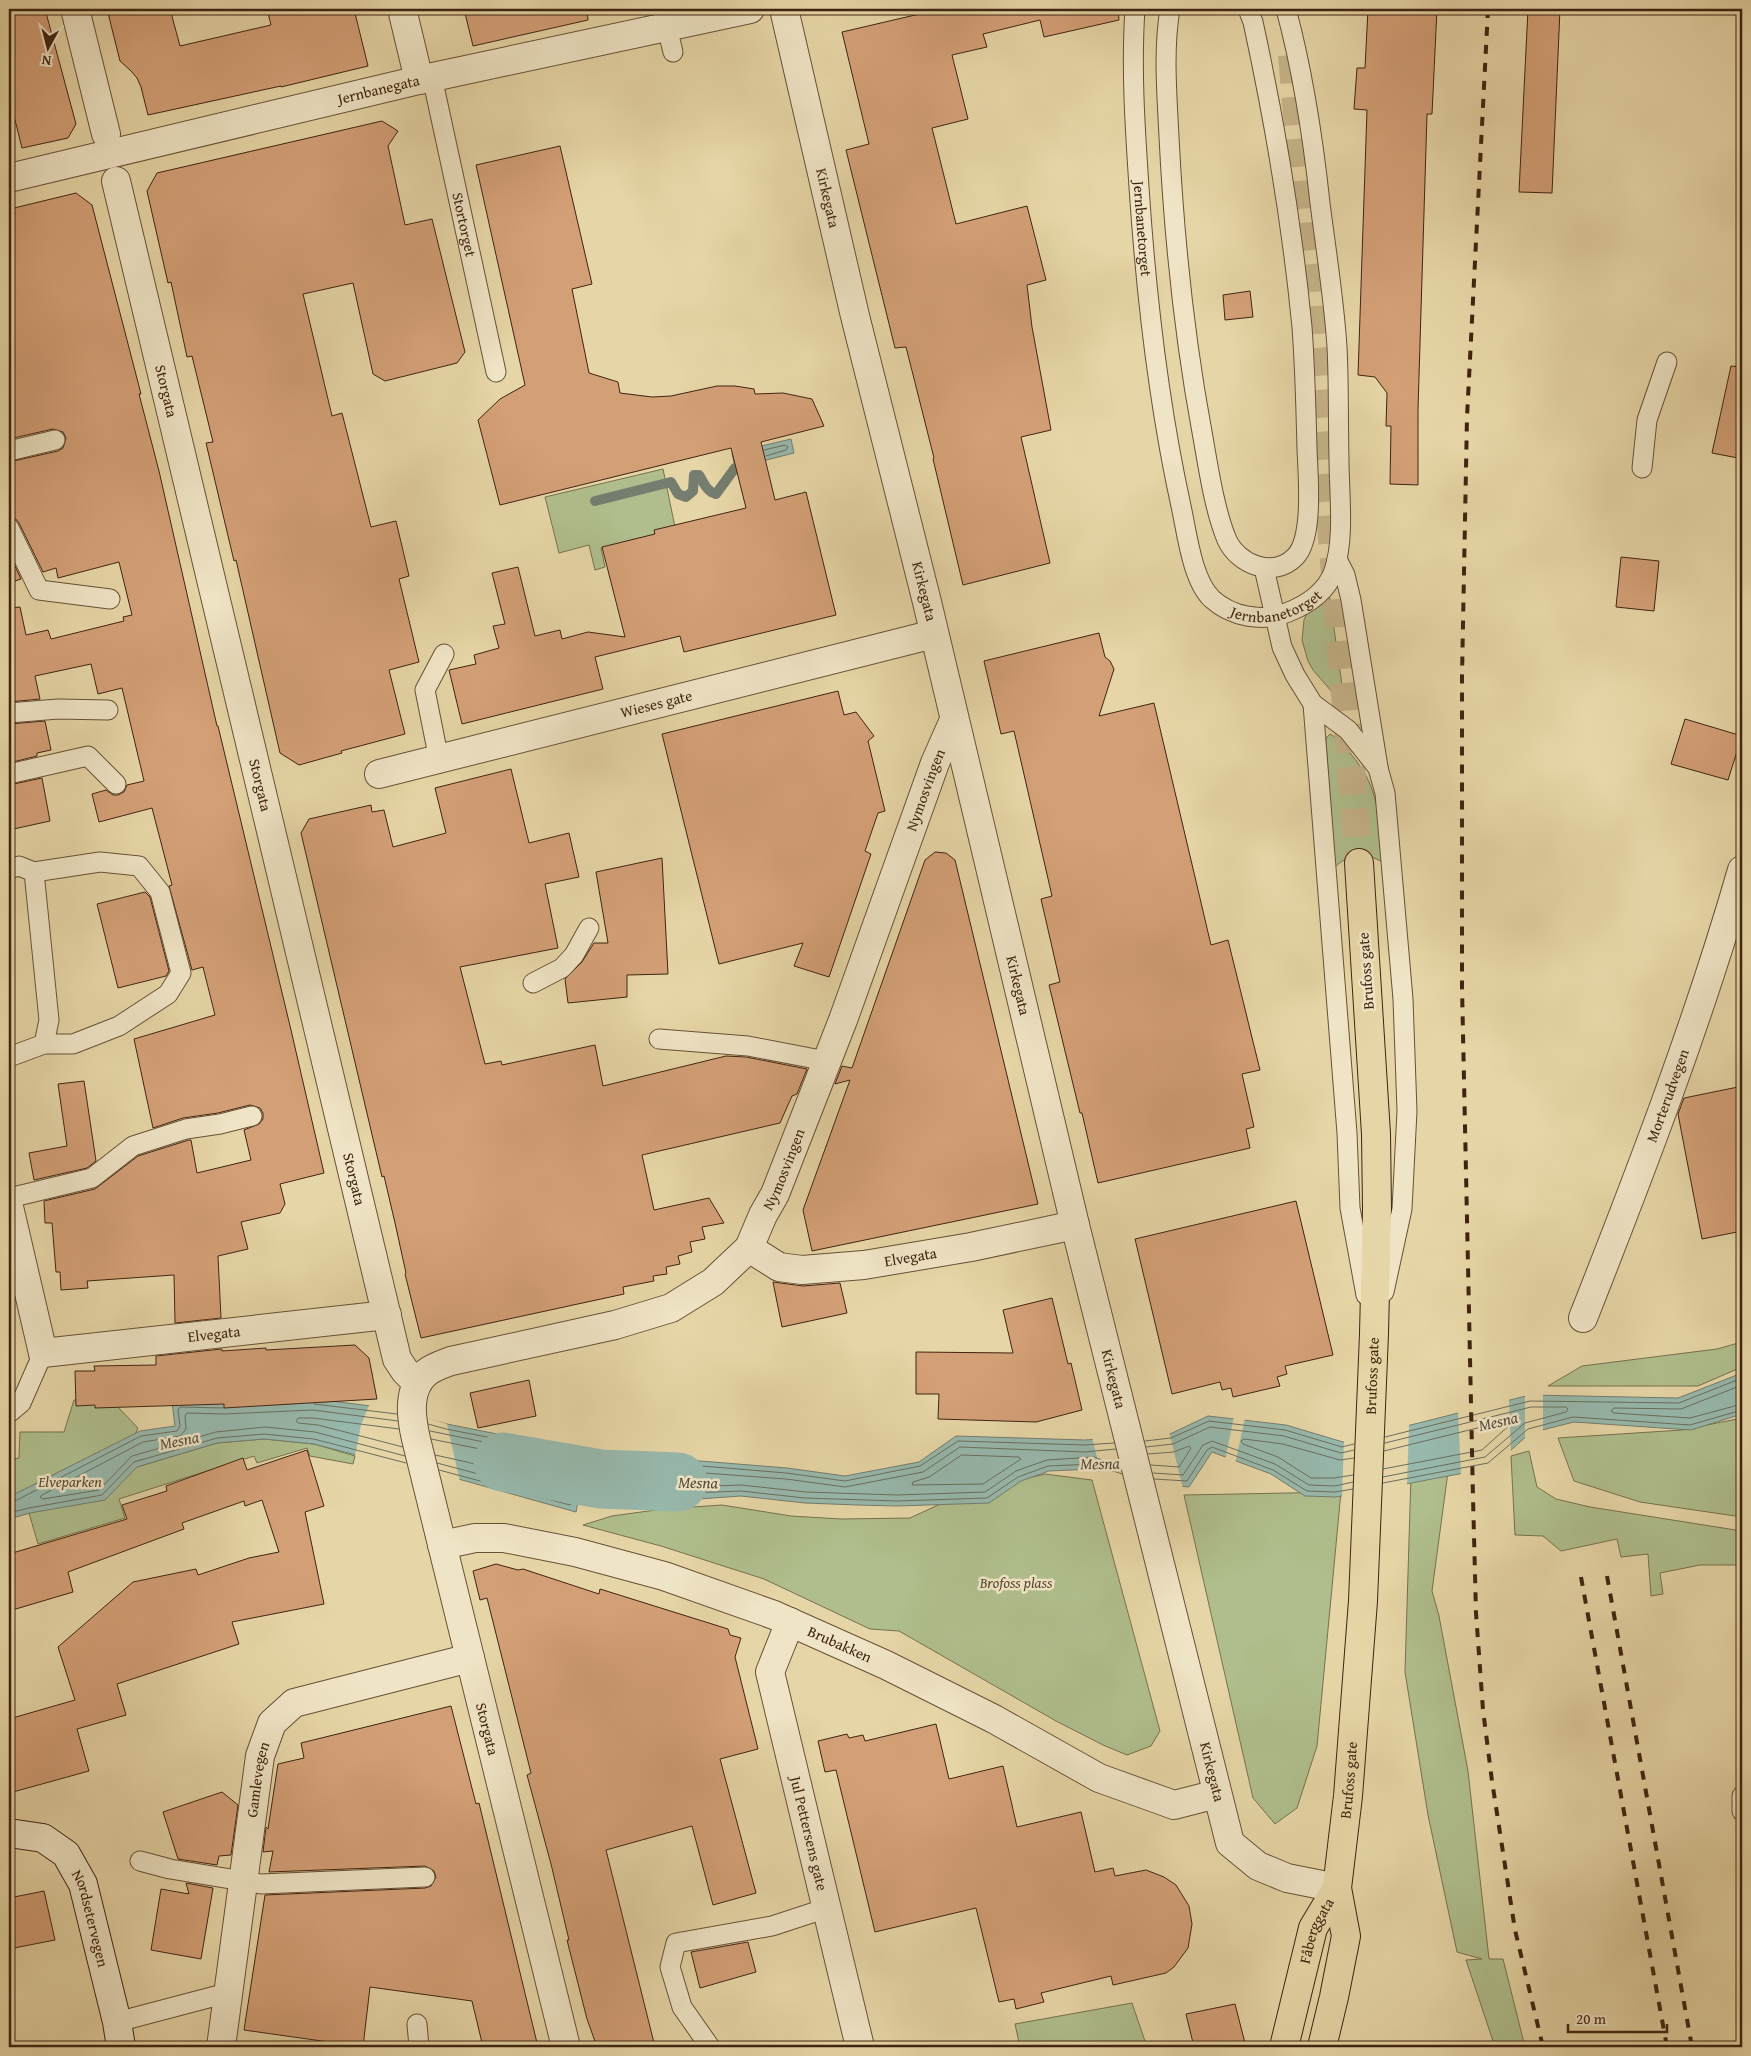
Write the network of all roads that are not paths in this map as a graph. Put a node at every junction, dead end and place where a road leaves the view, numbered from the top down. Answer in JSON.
{"nodes":[{"id":1,"x":75,"y":9,"type":"edge"},
{"id":2,"x":402,"y":9,"type":"edge"},
{"id":3,"x":750,"y":9,"type":"edge"},
{"id":4,"x":784,"y":9,"type":"edge"},
{"id":5,"x":1135,"y":9,"type":"edge"},
{"id":6,"x":1170,"y":9,"type":"edge"},
{"id":7,"x":1248,"y":9,"type":"edge"},
{"id":8,"x":1286,"y":9,"type":"edge"},
{"id":9,"x":426,"y":78,"type":"junction"},
{"id":10,"x":111,"y":157,"type":"junction"},
{"id":11,"x":9,"y":178,"type":"edge"},
{"id":12,"x":1666,"y":362,"type":"dead end"},
{"id":13,"x":496,"y":372,"type":"dead end"},
{"id":14,"x":55,"y":440,"type":"dead end"},
{"id":15,"x":9,"y":451,"type":"edge"},
{"id":16,"x":1642,"y":468,"type":"dead end"},
{"id":17,"x":9,"y":528,"type":"edge"},
{"id":18,"x":1337,"y":559,"type":"junction"},
{"id":19,"x":1264,"y":568,"type":"junction"},
{"id":20,"x":110,"y":600,"type":"dead end"},
{"id":21,"x":1276,"y":616,"type":"junction"},
{"id":22,"x":934,"y":634,"type":"junction"},
{"id":23,"x":444,"y":654,"type":"dead end"},
{"id":24,"x":1313,"y":704,"type":"junction"},
{"id":25,"x":108,"y":710,"type":"dead end"},
{"id":26,"x":9,"y":713,"type":"edge"},
{"id":27,"x":954,"y":720,"type":"junction"},
{"id":28,"x":439,"y":760,"type":"junction"},
{"id":29,"x":1378,"y":768,"type":"junction"},
{"id":30,"x":9,"y":774,"type":"edge"},
{"id":31,"x":379,"y":774,"type":"dead end"},
{"id":32,"x":116,"y":784,"type":"dead end"},
{"id":33,"x":1359,"y":863,"type":"tunnel mouth"},
{"id":34,"x":9,"y":868,"type":"edge"},
{"id":35,"x":1742,"y":870,"type":"edge"},
{"id":36,"x":34,"y":872,"type":"junction"},
{"id":37,"x":588,"y":928,"type":"dead end"},
{"id":38,"x":533,"y":983,"type":"dead end"},
{"id":39,"x":659,"y":1039,"type":"dead end"},
{"id":40,"x":44,"y":1044,"type":"junction"},
{"id":41,"x":9,"y":1057,"type":"edge"},
{"id":42,"x":826,"y":1061,"type":"junction"},
{"id":43,"x":252,"y":1116,"type":"dead end"},
{"id":44,"x":9,"y":1198,"type":"edge"},
{"id":45,"x":9,"y":1207,"type":"edge"},
{"id":46,"x":1075,"y":1225,"type":"junction"},
{"id":47,"x":749,"y":1248,"type":"junction"},
{"id":48,"x":387,"y":1316,"type":"junction"},
{"id":49,"x":1583,"y":1318,"type":"dead end"},
{"id":50,"x":1374,"y":1334,"type":"junction"},
{"id":51,"x":43,"y":1353,"type":"junction"},
{"id":52,"x":417,"y":1383,"type":"junction"},
{"id":53,"x":9,"y":1413,"type":"edge"},
{"id":54,"x":442,"y":1545,"type":"junction"},
{"id":55,"x":790,"y":1622,"type":"junction"},
{"id":56,"x":470,"y":1658,"type":"junction"},
{"id":57,"x":1217,"y":1794,"type":"junction"},
{"id":58,"x":1742,"y":1796,"type":"edge"},
{"id":59,"x":1742,"y":1811,"type":"edge"},
{"id":60,"x":9,"y":1833,"type":"edge"},
{"id":61,"x":140,"y":1862,"type":"dead end"},
{"id":62,"x":426,"y":1877,"type":"dead end"},
{"id":63,"x":242,"y":1881,"type":"junction"},
{"id":64,"x":1337,"y":1888,"type":"junction"},
{"id":65,"x":827,"y":1908,"type":"junction"},
{"id":66,"x":227,"y":1993,"type":"junction"},
{"id":67,"x":417,"y":2024,"type":"dead end"},
{"id":68,"x":119,"y":2035,"type":"edge"},
{"id":69,"x":221,"y":2047,"type":"edge"},
{"id":70,"x":419,"y":2047,"type":"edge"},
{"id":71,"x":566,"y":2047,"type":"edge"},
{"id":72,"x":710,"y":2047,"type":"edge"},
{"id":73,"x":860,"y":2047,"type":"edge"},
{"id":74,"x":1284,"y":2047,"type":"edge"},
{"id":75,"x":1322,"y":2047,"type":"edge"}],
"edges":[{"from":1,"to":10,"type":"street","name":"Storgata"},
{"from":2,"to":9,"type":"street"},
{"from":3,"to":9,"type":"street","name":"Jernbanegata"},
{"from":4,"to":22,"type":"street","name":"Kirkegata"},
{"from":5,"to":21,"type":"lane","name":"Jernbanetorget"},
{"from":6,"to":19,"type":"lane"},
{"from":7,"to":19,"type":"lane"},
{"from":8,"to":18,"type":"lane","name":"Jernbanetorget"},
{"from":9,"to":10,"type":"street","name":"Jernbanegata"},
{"from":9,"to":13,"type":"lane","name":"Stortorget"},
{"from":10,"to":11,"type":"street","name":"Jernbanegata"},
{"from":10,"to":48,"type":"street","name":"Storgata"},
{"from":12,"to":16,"type":"lane"},
{"from":14,"to":15,"type":"lane"},
{"from":17,"to":20,"type":"lane"},
{"from":18,"to":21,"type":"lane","name":"Jernbanetorget"},
{"from":18,"to":29,"type":"lane"},
{"from":19,"to":21,"type":"lane"},
{"from":21,"to":24,"type":"lane"},
{"from":22,"to":27,"type":"street","name":"Kirkegata"},
{"from":22,"to":28,"type":"street","name":"Wieses gate"},
{"from":23,"to":28,"type":"lane"},
{"from":24,"to":29,"type":"lane"},
{"from":24,"to":50,"type":"lane"},
{"from":25,"to":26,"type":"lane"},
{"from":27,"to":42,"type":"street","name":"Nymosvingen"},
{"from":27,"to":46,"type":"street","name":"Kirkegata"},
{"from":28,"to":31,"type":"street","name":"Wieses gate"},
{"from":29,"to":50,"type":"lane"},
{"from":30,"to":32,"type":"lane"},
{"from":33,"to":50,"type":"main road","name":"Brufoss gate"},
{"from":34,"to":36,"type":"lane"},
{"from":35,"to":49,"type":"street","name":"Morterudvegen"},
{"from":36,"to":40,"type":"lane"},
{"from":36,"to":40,"type":"lane"},
{"from":37,"to":38,"type":"lane"},
{"from":39,"to":42,"type":"lane"},
{"from":40,"to":41,"type":"lane"},
{"from":42,"to":47,"type":"street","name":"Nymosvingen"},
{"from":43,"to":44,"type":"lane"},
{"from":45,"to":51,"type":"street"},
{"from":46,"to":47,"type":"street","name":"Elvegata"},
{"from":46,"to":57,"type":"street","name":"Kirkegata"},
{"from":47,"to":52,"type":"street","name":"Nymosvingen"},
{"from":48,"to":51,"type":"street","name":"Elvegata"},
{"from":48,"to":52,"type":"street","name":"Storgata"},
{"from":50,"to":64,"type":"main road","name":"Brufoss gate"},
{"from":51,"to":53,"type":"lane"},
{"from":52,"to":54,"type":"street","name":"Storgata"},
{"from":54,"to":55,"type":"street","name":"Brubakken"},
{"from":54,"to":56,"type":"street","name":"Storgata"},
{"from":55,"to":57,"type":"street","name":"Brubakken"},
{"from":55,"to":65,"type":"street","name":"Jul Pettersens gate"},
{"from":56,"to":63,"type":"street","name":"Gamlevegen"},
{"from":56,"to":71,"type":"street","name":"Storgata"},
{"from":57,"to":64,"type":"street","name":"Kirkegata"},
{"from":58,"to":59,"type":"lane"},
{"from":60,"to":68,"type":"street","name":"Nordsetervegen"},
{"from":61,"to":63,"type":"lane"},
{"from":62,"to":63,"type":"lane"},
{"from":63,"to":66,"type":"street","name":"Gamlevegen"},
{"from":64,"to":74,"type":"main road","name":"Fåberggata"},
{"from":64,"to":75,"type":"main road","name":"Fåberggata"},
{"from":65,"to":72,"type":"lane"},
{"from":65,"to":73,"type":"street","name":"Jul Pettersens gate"},
{"from":66,"to":68,"type":"lane"},
{"from":66,"to":69,"type":"street","name":"Gamlevegen"},
{"from":67,"to":70,"type":"lane"}]}
